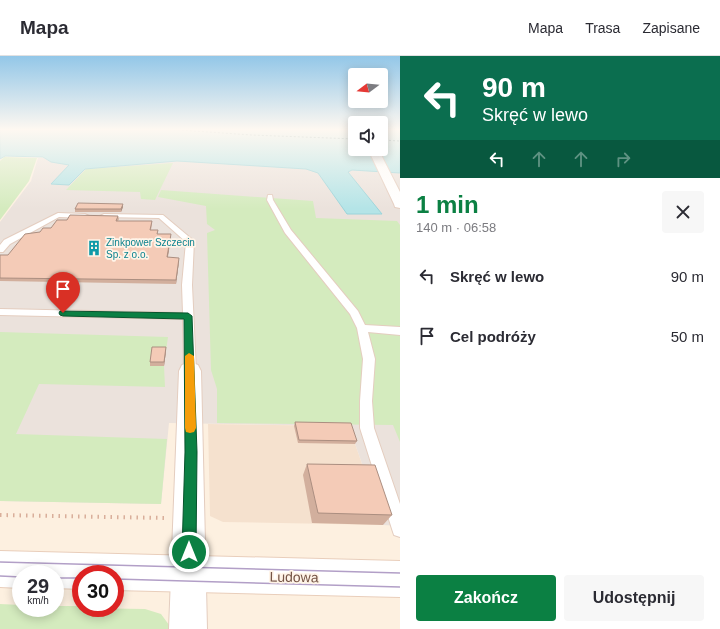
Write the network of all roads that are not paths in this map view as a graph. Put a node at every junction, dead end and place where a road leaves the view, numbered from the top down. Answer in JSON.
{"nodes":[{"id":1,"x":375,"y":156,"type":"edge"},
{"id":2,"x":270,"y":196,"type":"dead end"},
{"id":3,"x":400,"y":204,"type":"edge"},
{"id":4,"x":0,"y":250,"type":"edge"},
{"id":5,"x":0,"y":312,"type":"edge"},
{"id":6,"x":188,"y":316,"type":"junction"},
{"id":7,"x":362,"y":328,"type":"junction"},
{"id":8,"x":400,"y":331,"type":"edge"},
{"id":9,"x":190,"y":371,"type":"joint"},
{"id":10,"x":400,"y":529,"type":"edge"},
{"id":11,"x":0,"y":569,"type":"edge"},
{"id":12,"x":189,"y":574,"type":"junction"},
{"id":13,"x":400,"y":579,"type":"edge"},
{"id":14,"x":188,"y":629,"type":"edge"}],
"edges":[{"from":1,"to":3,"type":"street"},
{"from":2,"to":7,"type":"lane"},
{"from":4,"to":6,"type":"lane"},
{"from":5,"to":6,"type":"lane"},
{"from":6,"to":9,"type":"lane"},
{"from":7,"to":8,"type":"lane"},
{"from":7,"to":10,"type":"lane"},
{"from":9,"to":12,"type":"street"},
{"from":11,"to":12,"type":"street","name":"Ludowa"},
{"from":12,"to":13,"type":"street","name":"Ludowa"},
{"from":12,"to":14,"type":"street"}]}
